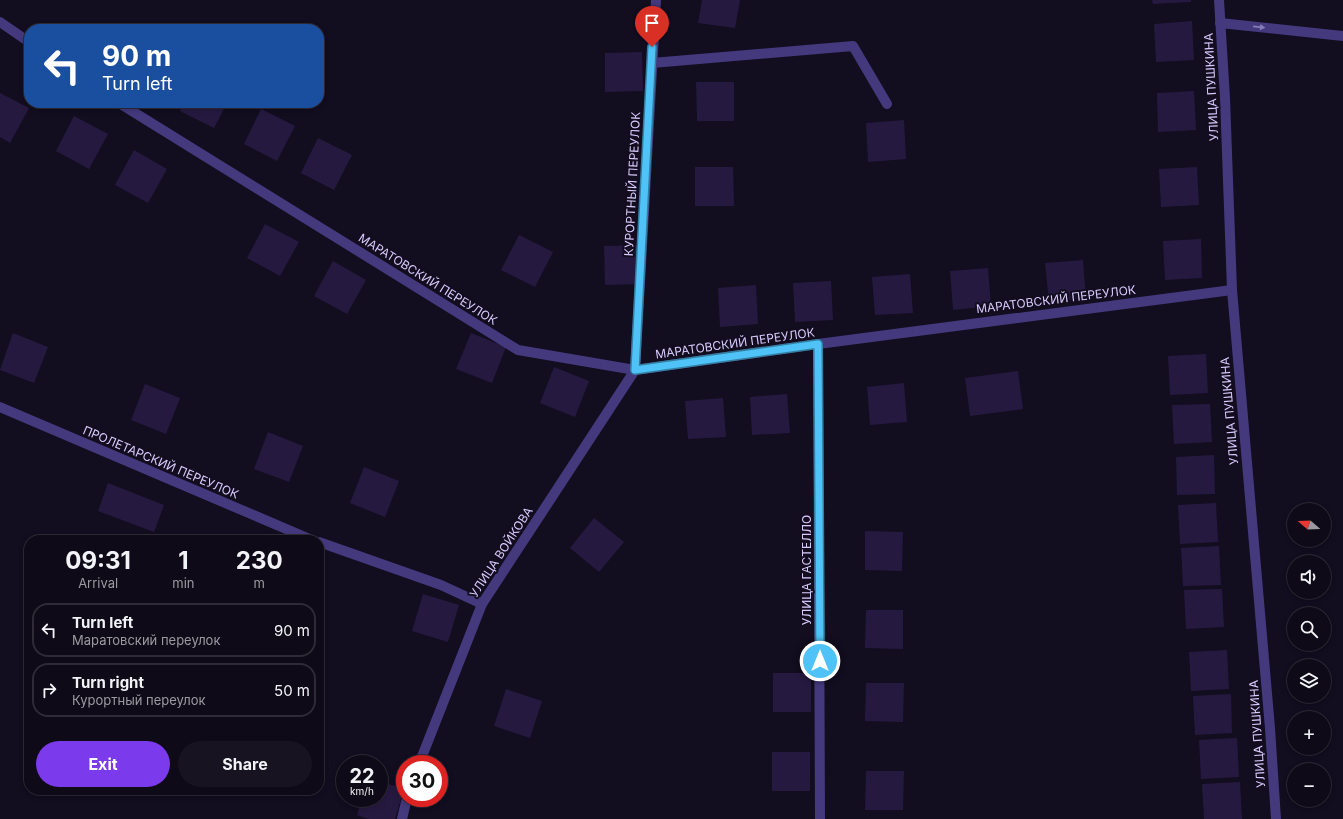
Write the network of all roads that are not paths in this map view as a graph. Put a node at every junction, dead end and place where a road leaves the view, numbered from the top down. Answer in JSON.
{"nodes":[{"id":1,"x":656,"y":0,"type":"edge"},
{"id":2,"x":1219,"y":0,"type":"edge"},
{"id":3,"x":0,"y":22,"type":"edge"},
{"id":4,"x":1220,"y":23,"type":"junction"},
{"id":5,"x":1343,"y":36,"type":"edge"},
{"id":6,"x":24,"y":39,"type":"edge"},
{"id":7,"x":652,"y":63,"type":"junction"},
{"id":8,"x":887,"y":104,"type":"dead end"},
{"id":9,"x":127,"y":108,"type":"edge"},
{"id":10,"x":1232,"y":290,"type":"junction"},
{"id":11,"x":818,"y":344,"type":"junction"},
{"id":12,"x":635,"y":370,"type":"junction"},
{"id":13,"x":0,"y":407,"type":"edge"},
{"id":14,"x":300,"y":535,"type":"edge"},
{"id":15,"x":324,"y":544,"type":"edge"},
{"id":16,"x":482,"y":604,"type":"junction"},
{"id":17,"x":423,"y":755,"type":"edge"},
{"id":18,"x":405,"y":807,"type":"edge"},
{"id":19,"x":402,"y":819,"type":"edge"},
{"id":20,"x":820,"y":819,"type":"edge"},
{"id":21,"x":1276,"y":819,"type":"edge"}],
"edges":[{"from":1,"to":7,"type":"street","name":"КУРОРТНЫЙ ПЕРЕУЛОК"},
{"from":2,"to":4,"type":"street","name":"УЛИЦА ПУШКИНА"},
{"from":3,"to":6,"type":"street"},
{"from":4,"to":5,"type":"street","one_way":true},
{"from":4,"to":10,"type":"street","name":"УЛИЦА ПУШКИНА"},
{"from":7,"to":8,"type":"street"},
{"from":7,"to":12,"type":"street","name":"КУРОРТНЫЙ ПЕРЕУЛОК"},
{"from":9,"to":12,"type":"street","name":"МАРАТОВСКИЙ ПЕРЕУЛОК"},
{"from":10,"to":11,"type":"street","name":"МАРАТОВСКИЙ ПЕРЕУЛОК"},
{"from":10,"to":21,"type":"street","name":"УЛИЦА ПУШКИНА"},
{"from":11,"to":12,"type":"street","name":"МАРАТОВСКИЙ ПЕРЕУЛОК"},
{"from":11,"to":20,"type":"street","name":"УЛИЦА ГАСТЕЛЛО"},
{"from":12,"to":16,"type":"street","name":"УЛИЦА ВОЙКОВА"},
{"from":13,"to":14,"type":"street","name":"ПРОЛЕТАРСКИЙ ПЕРЕУЛОК"},
{"from":15,"to":16,"type":"street"},
{"from":16,"to":17,"type":"street","name":"УЛИЦА ВОЙКОВА"},
{"from":18,"to":19,"type":"street"}]}
